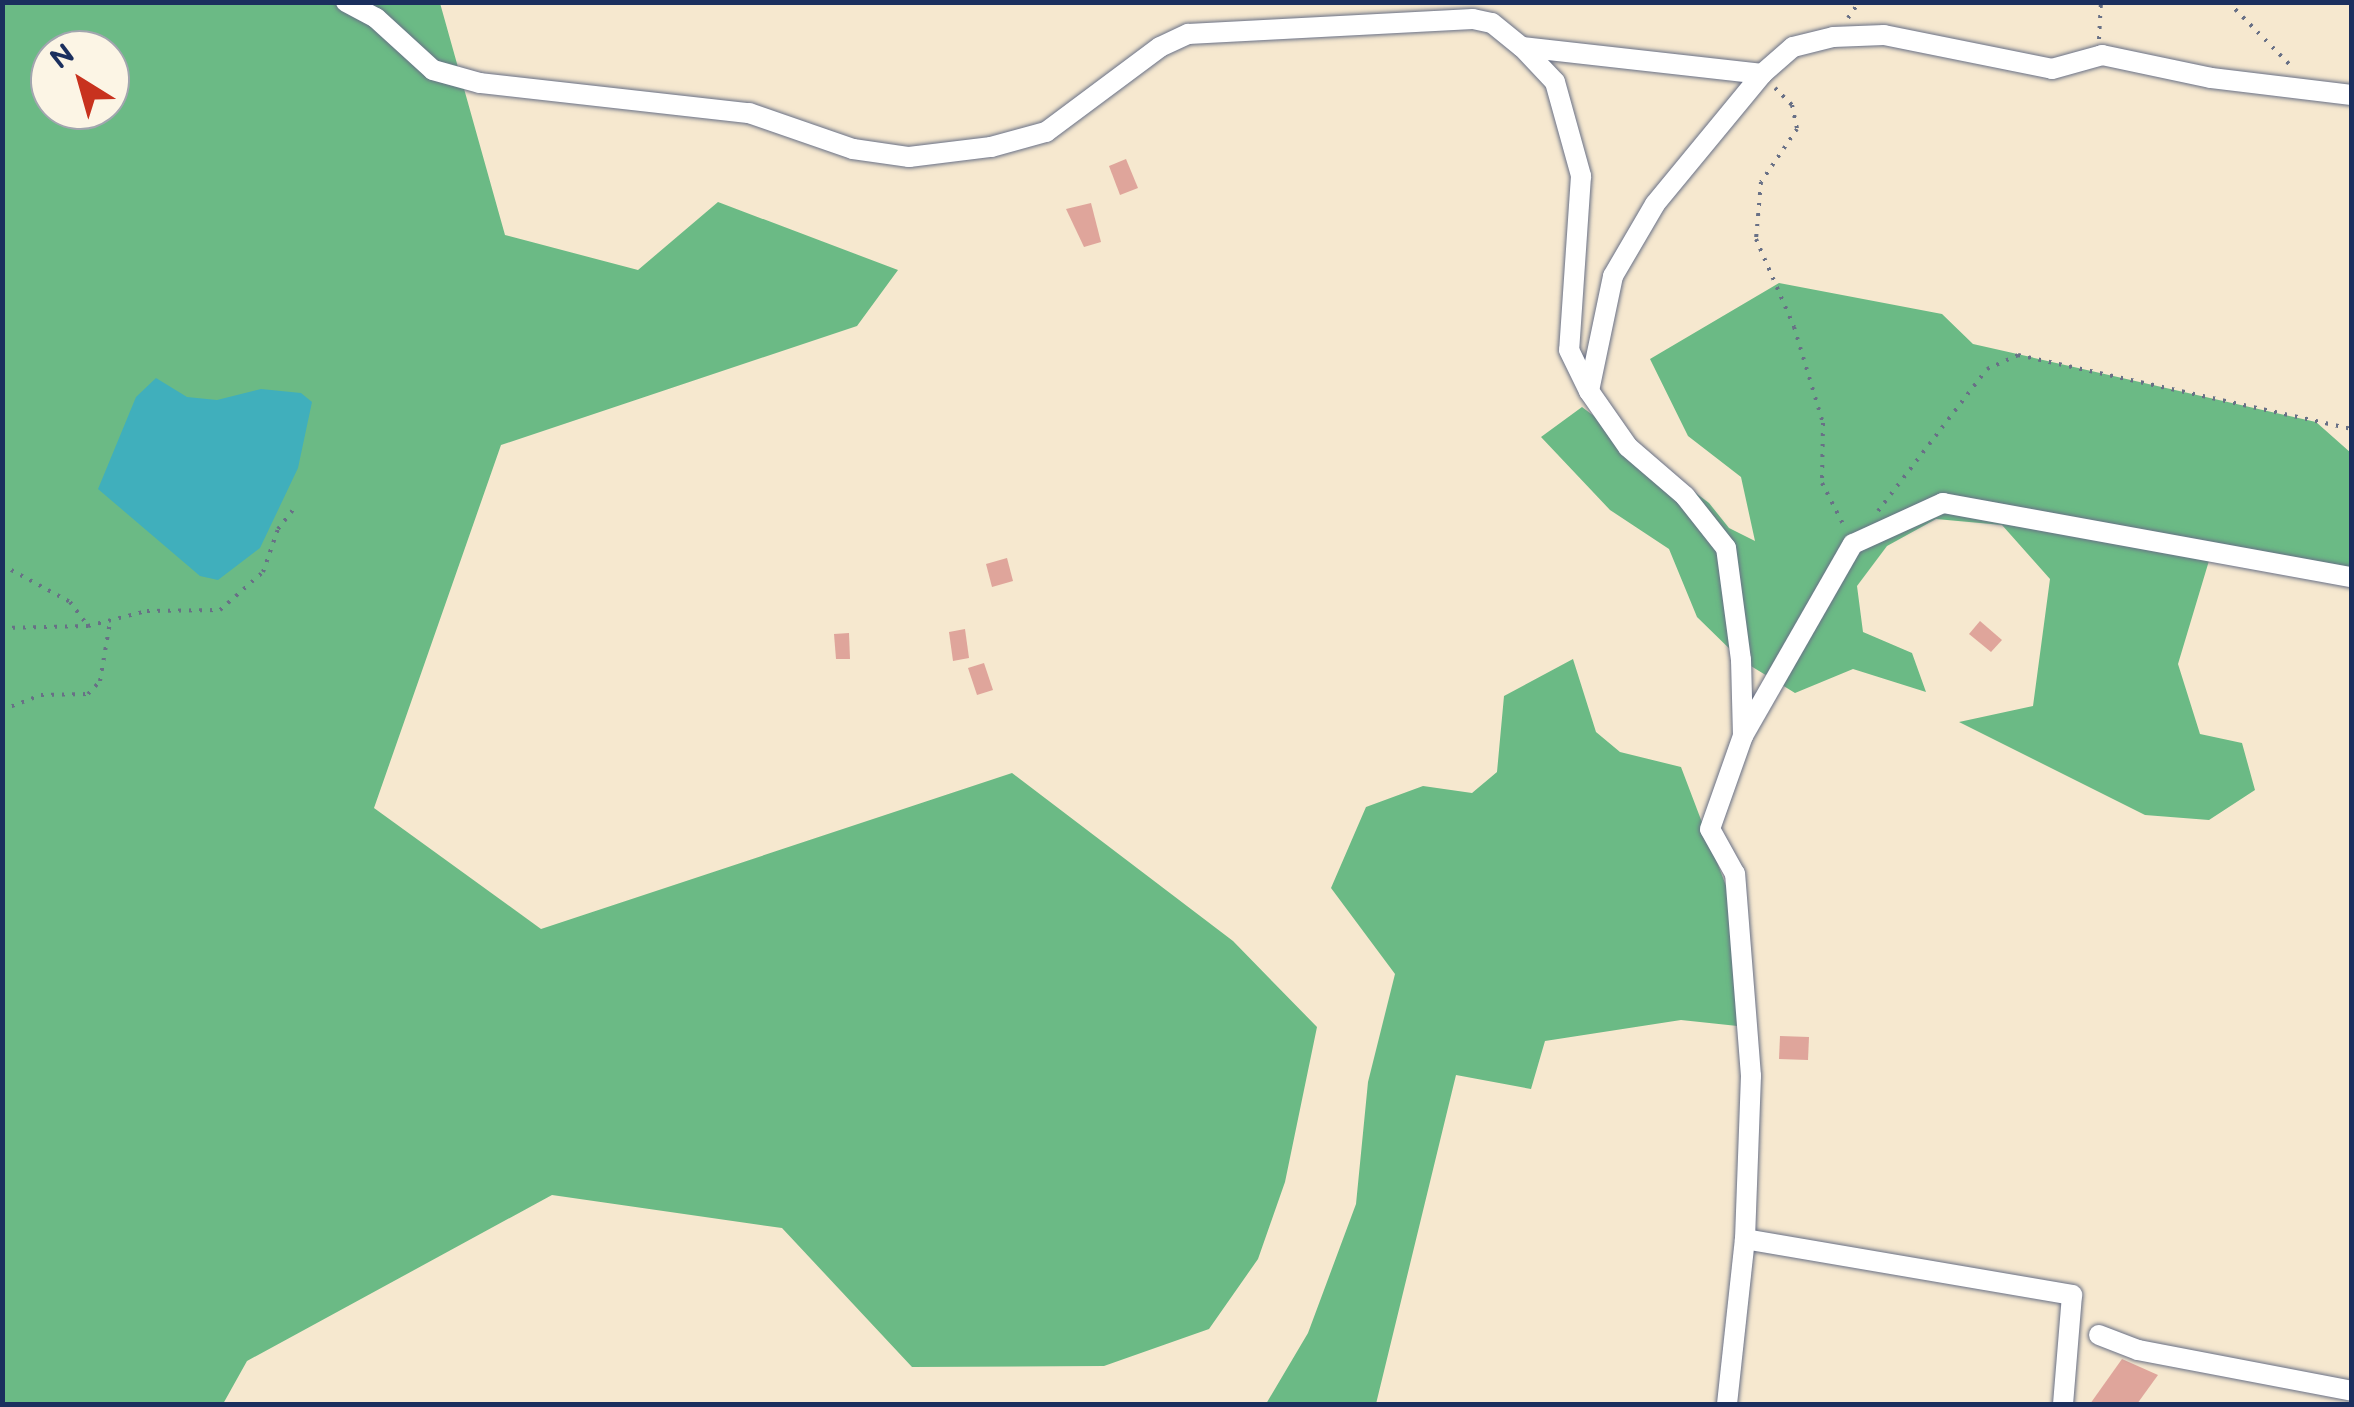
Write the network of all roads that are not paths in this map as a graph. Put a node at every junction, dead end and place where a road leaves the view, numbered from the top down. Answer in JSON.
{"nodes":[{"id":1,"x":346,"y":2,"type":"edge"},
{"id":2,"x":1522,"y":46,"type":"junction"},
{"id":3,"x":1762,"y":74,"type":"junction"},
{"id":4,"x":2352,"y":95,"type":"edge"},
{"id":5,"x":1589,"y":391,"type":"junction"},
{"id":6,"x":2352,"y":577,"type":"edge"},
{"id":7,"x":1743,"y":736,"type":"junction"},
{"id":8,"x":1745,"y":1239,"type":"junction"},
{"id":9,"x":2099,"y":1335,"type":"dead end"},
{"id":10,"x":2352,"y":1391,"type":"edge"},
{"id":11,"x":1727,"y":1404,"type":"edge"},
{"id":12,"x":2063,"y":1404,"type":"edge"}],
"edges":[{"from":1,"to":2,"type":"street"},
{"from":2,"to":3,"type":"street"},
{"from":2,"to":5,"type":"street"},
{"from":3,"to":4,"type":"street"},
{"from":3,"to":5,"type":"street"},
{"from":5,"to":7,"type":"street"},
{"from":6,"to":7,"type":"street"},
{"from":7,"to":8,"type":"street"},
{"from":8,"to":11,"type":"street"},
{"from":8,"to":12,"type":"street"},
{"from":9,"to":10,"type":"street"}]}
